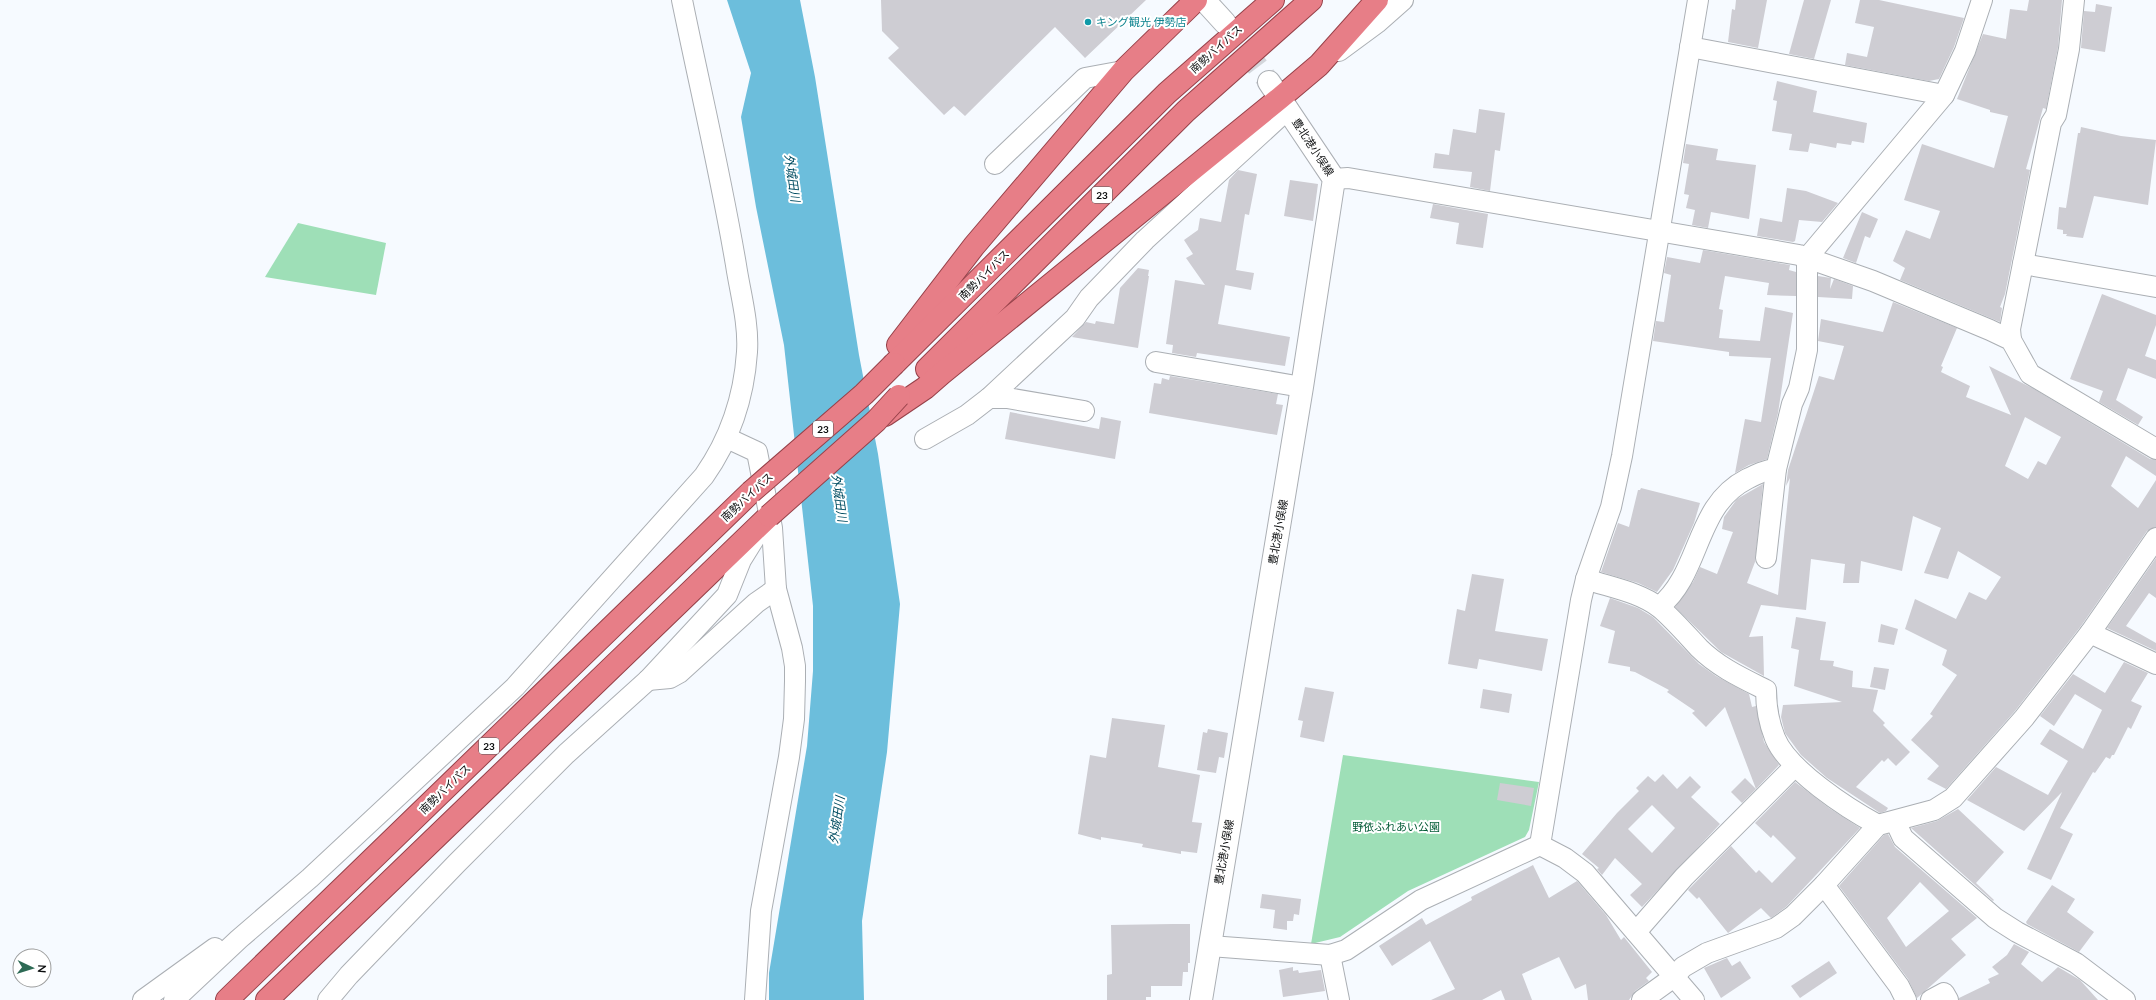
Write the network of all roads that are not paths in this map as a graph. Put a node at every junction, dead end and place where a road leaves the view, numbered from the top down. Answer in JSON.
{"nodes":[{"id":1,"x":682,"y":0,"type":"edge"},
{"id":2,"x":1196,"y":0,"type":"edge"},
{"id":3,"x":1204,"y":0,"type":"edge"},
{"id":4,"x":1273,"y":0,"type":"edge"},
{"id":5,"x":1311,"y":0,"type":"edge"},
{"id":6,"x":1377,"y":0,"type":"edge"},
{"id":7,"x":1403,"y":0,"type":"edge"},
{"id":8,"x":1698,"y":0,"type":"edge"},
{"id":9,"x":1982,"y":0,"type":"edge"},
{"id":10,"x":2074,"y":0,"type":"edge"},
{"id":11,"x":1224,"y":23,"type":"tunnel mouth"},
{"id":12,"x":1690,"y":47,"type":"junction"},
{"id":13,"x":1319,"y":64,"type":"junction"},
{"id":14,"x":1123,"y":71,"type":"junction"},
{"id":15,"x":1944,"y":95,"type":"junction"},
{"id":16,"x":1279,"y":96,"type":"junction"},
{"id":17,"x":995,"y":164,"type":"dead end"},
{"id":18,"x":1334,"y":179,"type":"junction"},
{"id":19,"x":1659,"y":231,"type":"junction"},
{"id":20,"x":1808,"y":258,"type":"junction"},
{"id":21,"x":2023,"y":264,"type":"junction"},
{"id":22,"x":2156,"y":287,"type":"edge"},
{"id":23,"x":2011,"y":340,"type":"junction"},
{"id":24,"x":1156,"y":362,"type":"dead end"},
{"id":25,"x":1302,"y":387,"type":"junction"},
{"id":26,"x":864,"y":394,"type":"junction"},
{"id":27,"x":989,"y":398,"type":"junction"},
{"id":28,"x":1084,"y":411,"type":"dead end"},
{"id":29,"x":876,"y":421,"type":"junction"},
{"id":30,"x":727,"y":438,"type":"junction"},
{"id":31,"x":925,"y":439,"type":"dead end"},
{"id":32,"x":2156,"y":449,"type":"edge"},
{"id":33,"x":1776,"y":469,"type":"junction"},
{"id":34,"x":769,"y":516,"type":"junction"},
{"id":35,"x":2156,"y":538,"type":"edge"},
{"id":36,"x":1766,"y":558,"type":"dead end"},
{"id":37,"x":1586,"y":579,"type":"junction"},
{"id":38,"x":776,"y":589,"type":"junction"},
{"id":39,"x":1659,"y":607,"type":"junction"},
{"id":40,"x":2090,"y":633,"type":"junction"},
{"id":41,"x":2156,"y":664,"type":"edge"},
{"id":42,"x":648,"y":680,"type":"junction"},
{"id":43,"x":1796,"y":766,"type":"junction"},
{"id":44,"x":1886,"y":823,"type":"junction"},
{"id":45,"x":1540,"y":845,"type":"junction"},
{"id":46,"x":1824,"y":886,"type":"junction"},
{"id":47,"x":1636,"y":932,"type":"junction"},
{"id":48,"x":239,"y":939,"type":"junction"},
{"id":49,"x":1210,"y":946,"type":"junction"},
{"id":50,"x":1330,"y":955,"type":"junction"},
{"id":51,"x":1674,"y":977,"type":"junction"},
{"id":52,"x":143,"y":1000,"type":"edge"},
{"id":53,"x":174,"y":1000,"type":"edge"},
{"id":54,"x":227,"y":1000,"type":"edge"},
{"id":55,"x":267,"y":1000,"type":"edge"},
{"id":56,"x":328,"y":1000,"type":"edge"},
{"id":57,"x":755,"y":1000,"type":"edge"},
{"id":58,"x":1201,"y":1000,"type":"edge"},
{"id":59,"x":1339,"y":1000,"type":"edge"},
{"id":60,"x":1642,"y":1000,"type":"edge"},
{"id":61,"x":1694,"y":1000,"type":"edge"},
{"id":62,"x":1906,"y":1000,"type":"edge"},
{"id":63,"x":1931,"y":1000,"type":"edge"},
{"id":64,"x":1948,"y":1000,"type":"edge"},
{"id":65,"x":2125,"y":1000,"type":"edge"}],
"edges":[{"from":1,"to":30,"type":"street"},
{"from":2,"to":14,"type":"highway"},
{"from":3,"to":11,"type":"main road"},
{"from":4,"to":26,"type":"highway","name":"南勢バイパス","number":"23","bridge":true},
{"from":5,"to":29,"type":"highway","number":"23","bridge":true},
{"from":6,"to":13,"type":"highway"},
{"from":7,"to":13,"type":"street"},
{"from":8,"to":12,"type":"street"},
{"from":9,"to":15,"type":"street"},
{"from":10,"to":21,"type":"street"},
{"from":12,"to":15,"type":"street"},
{"from":12,"to":19,"type":"street"},
{"from":13,"to":16,"type":"highway"},
{"from":14,"to":17,"type":"street"},
{"from":14,"to":26,"type":"highway"},
{"from":15,"to":20,"type":"street"},
{"from":16,"to":18,"type":"main road","name":"豊北港小俣線"},
{"from":16,"to":27,"type":"street"},
{"from":16,"to":29,"type":"highway"},
{"from":18,"to":19,"type":"street"},
{"from":18,"to":25,"type":"main road","name":"豊北港小俣線"},
{"from":19,"to":20,"type":"street"},
{"from":19,"to":37,"type":"street"},
{"from":20,"to":23,"type":"street"},
{"from":20,"to":33,"type":"street"},
{"from":21,"to":22,"type":"street"},
{"from":21,"to":23,"type":"street"},
{"from":23,"to":32,"type":"street"},
{"from":24,"to":25,"type":"street"},
{"from":25,"to":49,"type":"main road","name":"豊北港小俣線"},
{"from":26,"to":54,"type":"highway","name":"南勢バイパス","number":"23","bridge":true},
{"from":27,"to":28,"type":"street"},
{"from":27,"to":31,"type":"street"},
{"from":29,"to":34,"type":"highway","number":"23","bridge":true},
{"from":30,"to":38,"type":"street"},
{"from":30,"to":48,"type":"street"},
{"from":33,"to":36,"type":"street"},
{"from":33,"to":39,"type":"street"},
{"from":34,"to":42,"type":"street"},
{"from":34,"to":55,"type":"highway","number":"23"},
{"from":35,"to":40,"type":"street"},
{"from":37,"to":39,"type":"street"},
{"from":37,"to":45,"type":"street"},
{"from":38,"to":42,"type":"street"},
{"from":38,"to":57,"type":"street"},
{"from":39,"to":43,"type":"street"},
{"from":40,"to":41,"type":"street"},
{"from":40,"to":44,"type":"street"},
{"from":42,"to":56,"type":"street"},
{"from":43,"to":44,"type":"street"},
{"from":43,"to":47,"type":"street"},
{"from":44,"to":46,"type":"street"},
{"from":44,"to":65,"type":"street"},
{"from":45,"to":47,"type":"street"},
{"from":45,"to":50,"type":"street"},
{"from":46,"to":51,"type":"street"},
{"from":46,"to":62,"type":"street"},
{"from":47,"to":51,"type":"street"},
{"from":48,"to":52,"type":"street"},
{"from":48,"to":53,"type":"street"},
{"from":49,"to":50,"type":"street"},
{"from":49,"to":58,"type":"main road","name":"豊北港小俣線"},
{"from":50,"to":59,"type":"street"},
{"from":51,"to":60,"type":"street"},
{"from":51,"to":61,"type":"street"},
{"from":63,"to":64,"type":"street"}]}
